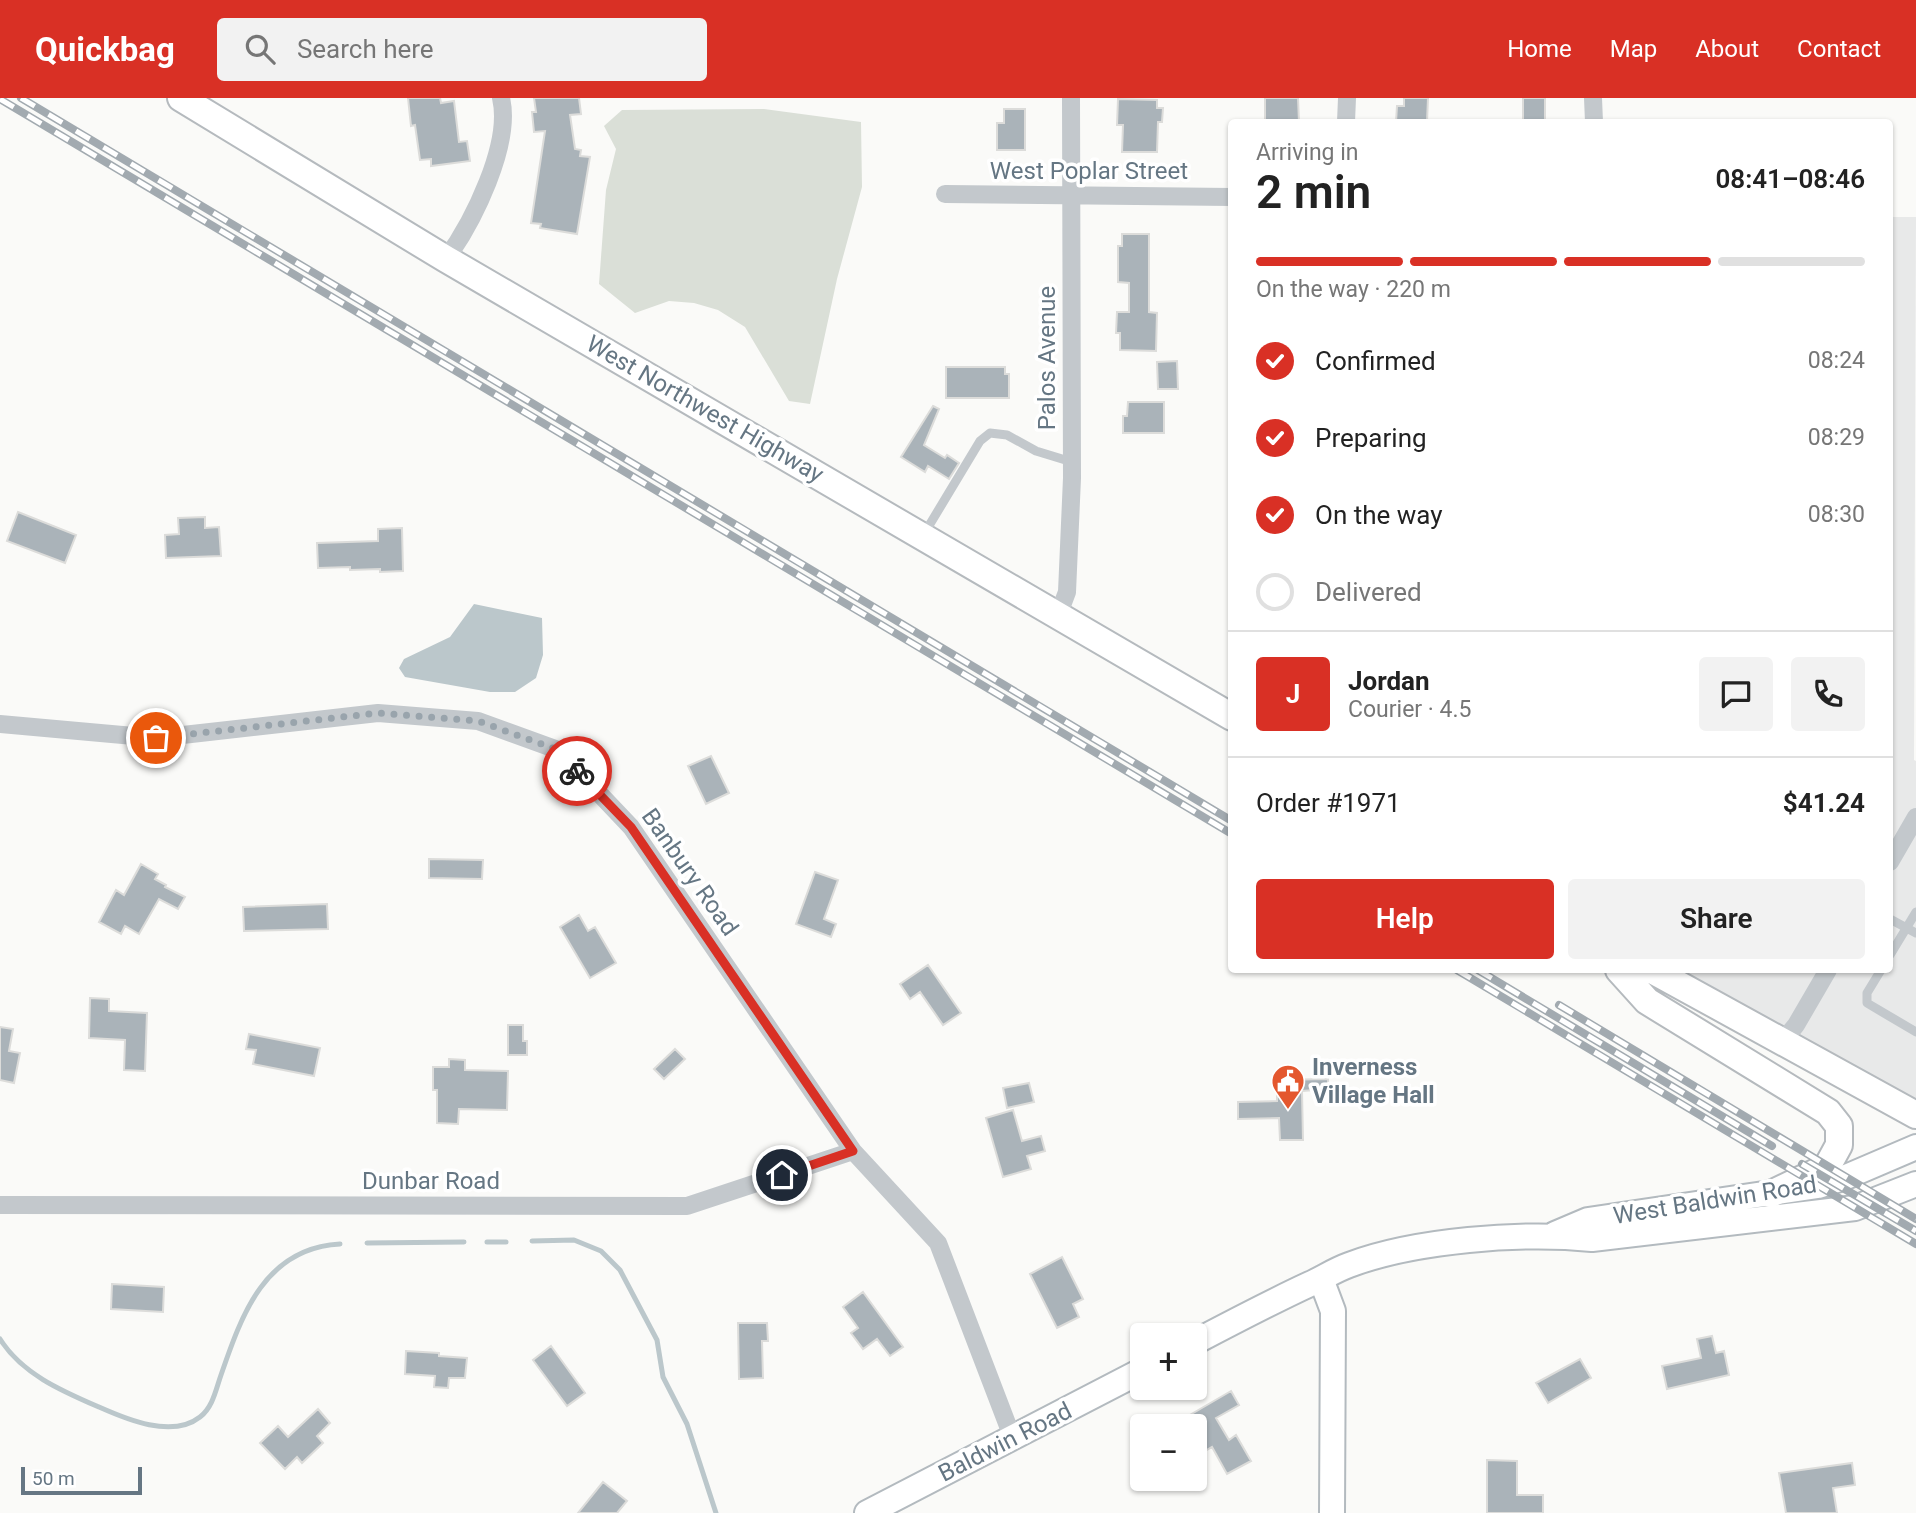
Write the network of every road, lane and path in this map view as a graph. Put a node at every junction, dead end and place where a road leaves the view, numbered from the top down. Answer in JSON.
{"nodes":[{"id":1,"x":181,"y":98,"type":"edge"},
{"id":2,"x":501,"y":98,"type":"edge"},
{"id":3,"x":1071,"y":98,"type":"edge"},
{"id":4,"x":1347,"y":98,"type":"edge"},
{"id":5,"x":1594,"y":98,"type":"edge"},
{"id":6,"x":1346,"y":119,"type":"edge"},
{"id":7,"x":1594,"y":119,"type":"edge"},
{"id":8,"x":945,"y":194,"type":"dead end"},
{"id":9,"x":1070,"y":195,"type":"junction"},
{"id":10,"x":1228,"y":197,"type":"edge"},
{"id":11,"x":446,"y":259,"type":"junction"},
{"id":12,"x":1072,"y":462,"type":"junction"},
{"id":13,"x":923,"y":536,"type":"junction"},
{"id":14,"x":1058,"y":616,"type":"junction"},
{"id":15,"x":1228,"y":715,"type":"edge"},
{"id":16,"x":0,"y":724,"type":"edge"},
{"id":17,"x":1916,"y":817,"type":"edge"},
{"id":18,"x":1893,"y":857,"type":"edge"},
{"id":19,"x":1916,"y":912,"type":"edge"},
{"id":20,"x":1893,"y":921,"type":"edge"},
{"id":21,"x":1906,"y":928,"type":"junction"},
{"id":22,"x":1916,"y":933,"type":"edge"},
{"id":23,"x":1893,"y":950,"type":"edge"},
{"id":24,"x":1622,"y":973,"type":"edge"},
{"id":25,"x":1657,"y":973,"type":"edge"},
{"id":26,"x":1826,"y":973,"type":"edge"},
{"id":27,"x":1879,"y":973,"type":"edge"},
{"id":28,"x":1916,"y":1032,"type":"edge"},
{"id":29,"x":1782,"y":1042,"type":"junction"},
{"id":30,"x":1916,"y":1115,"type":"edge"},
{"id":31,"x":1916,"y":1146,"type":"edge"},
{"id":32,"x":853,"y":1151,"type":"junction"},
{"id":33,"x":1916,"y":1184,"type":"edge"},
{"id":34,"x":1771,"y":1194,"type":"junction"},
{"id":35,"x":0,"y":1205,"type":"edge"},
{"id":36,"x":1552,"y":1235,"type":"junction"},
{"id":37,"x":1321,"y":1279,"type":"junction"},
{"id":38,"x":1207,"y":1336,"type":"edge"},
{"id":39,"x":1130,"y":1377,"type":"edge"},
{"id":40,"x":1013,"y":1439,"type":"junction"},
{"id":41,"x":867,"y":1513,"type":"edge"},
{"id":42,"x":1332,"y":1513,"type":"edge"}],
"edges":[{"from":1,"to":11,"type":"main road","name":"West Northwest Highway"},
{"from":2,"to":11,"type":"street"},
{"from":3,"to":9,"type":"street","name":"Palos Avenue"},
{"from":4,"to":6,"type":"street"},
{"from":5,"to":7,"type":"street"},
{"from":8,"to":9,"type":"street","name":"West Poplar Street"},
{"from":9,"to":10,"type":"street","name":"West Poplar Street"},
{"from":9,"to":12,"type":"street","name":"Palos Avenue"},
{"from":11,"to":13,"type":"main road","name":"West Northwest Highway"},
{"from":12,"to":13,"type":"lane"},
{"from":12,"to":14,"type":"street","name":"Palos Avenue"},
{"from":13,"to":14,"type":"main road","name":"West Northwest Highway"},
{"from":14,"to":15,"type":"main road","name":"West Northwest Highway"},
{"from":16,"to":32,"type":"street","name":"Banbury Road"},
{"from":17,"to":18,"type":"street"},
{"from":19,"to":21,"type":"lane"},
{"from":20,"to":21,"type":"lane"},
{"from":21,"to":22,"type":"lane"},
{"from":21,"to":23,"type":"lane"},
{"from":24,"to":34,"type":"main road"},
{"from":25,"to":29,"type":"main road"},
{"from":26,"to":29,"type":"street"},
{"from":27,"to":28,"type":"lane"},
{"from":29,"to":30,"type":"main road"},
{"from":31,"to":34,"type":"main road","name":"West Baldwin Road"},
{"from":32,"to":35,"type":"street","name":"Dunbar Road"},
{"from":32,"to":40,"type":"street","name":"Banbury Road"},
{"from":33,"to":36,"type":"main road","name":"West Baldwin Road"},
{"from":34,"to":36,"type":"main road","name":"West Baldwin Road"},
{"from":36,"to":37,"type":"main road","name":"West Baldwin Road"},
{"from":37,"to":38,"type":"main road"},
{"from":37,"to":42,"type":"main road"},
{"from":39,"to":40,"type":"main road","name":"Baldwin Road"},
{"from":40,"to":41,"type":"main road","name":"Baldwin Road"}]}
